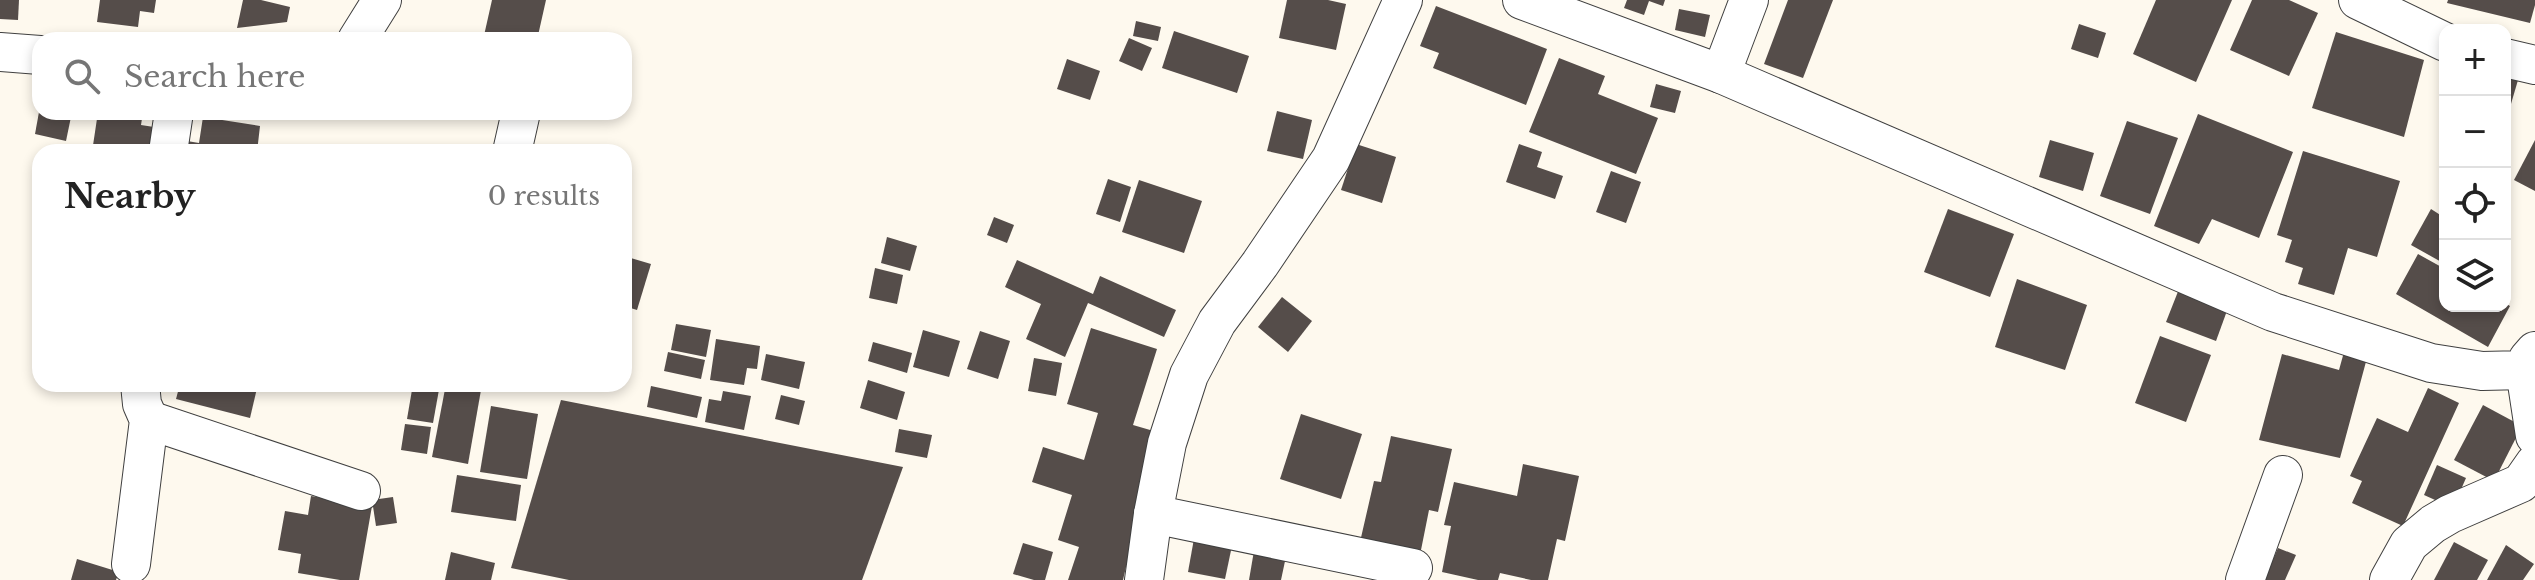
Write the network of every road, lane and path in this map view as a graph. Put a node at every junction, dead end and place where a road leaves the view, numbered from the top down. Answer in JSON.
{"nodes":[{"id":1,"x":382,"y":0,"type":"edge"},
{"id":2,"x":1403,"y":0,"type":"edge"},
{"id":3,"x":1522,"y":0,"type":"edge"},
{"id":4,"x":1749,"y":0,"type":"edge"},
{"id":5,"x":2358,"y":0,"type":"edge"},
{"id":6,"x":362,"y":32,"type":"edge"},
{"id":7,"x":2439,"y":39,"type":"edge"},
{"id":8,"x":0,"y":52,"type":"edge"},
{"id":9,"x":32,"y":54,"type":"edge"},
{"id":10,"x":2511,"y":59,"type":"edge"},
{"id":11,"x":2535,"y":65,"type":"edge"},
{"id":12,"x":1721,"y":74,"type":"junction"},
{"id":13,"x":173,"y":120,"type":"edge"},
{"id":14,"x":519,"y":120,"type":"edge"},
{"id":15,"x":169,"y":144,"type":"edge"},
{"id":16,"x":514,"y":144,"type":"edge"},
{"id":17,"x":2530,"y":361,"type":"edge"},
{"id":18,"x":144,"y":402,"type":"edge"},
{"id":19,"x":2535,"y":436,"type":"edge"},
{"id":20,"x":2535,"y":463,"type":"edge"},
{"id":21,"x":2283,"y":475,"type":"dead end"},
{"id":22,"x":361,"y":491,"type":"dead end"},
{"id":23,"x":1153,"y":514,"type":"junction"},
{"id":24,"x":131,"y":564,"type":"dead end"},
{"id":25,"x":1413,"y":568,"type":"dead end"},
{"id":26,"x":1154,"y":577,"type":"edge"},
{"id":27,"x":2245,"y":580,"type":"edge"},
{"id":28,"x":2389,"y":580,"type":"edge"}],
"edges":[{"from":1,"to":6,"type":"street"},
{"from":2,"to":23,"type":"street"},
{"from":3,"to":12,"type":"street"},
{"from":4,"to":12,"type":"street"},
{"from":5,"to":7,"type":"street"},
{"from":8,"to":9,"type":"street"},
{"from":10,"to":11,"type":"street"},
{"from":12,"to":17,"type":"street"},
{"from":13,"to":15,"type":"street"},
{"from":14,"to":16,"type":"street"},
{"from":17,"to":19,"type":"street"},
{"from":18,"to":22,"type":"street"},
{"from":18,"to":24,"type":"street"},
{"from":20,"to":28,"type":"street"},
{"from":21,"to":27,"type":"street"},
{"from":23,"to":25,"type":"street"},
{"from":23,"to":26,"type":"street"}]}
